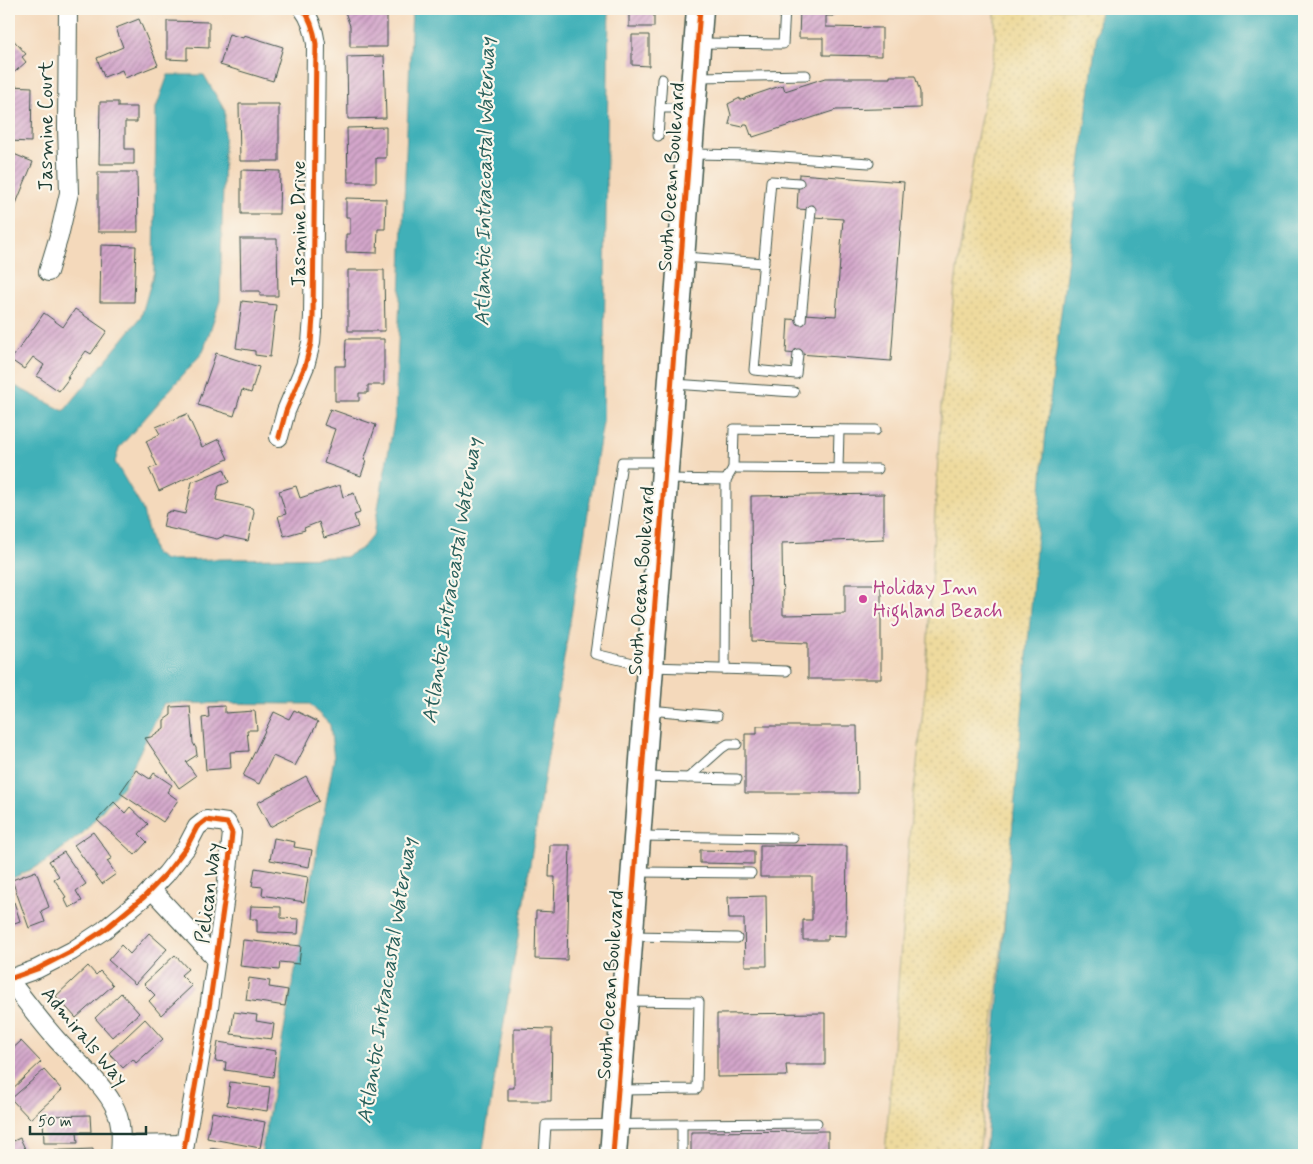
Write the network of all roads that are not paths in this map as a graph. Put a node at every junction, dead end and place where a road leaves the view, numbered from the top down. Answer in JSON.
{"nodes":[{"id":1,"x":68,"y":9,"type":"edge"},
{"id":2,"x":303,"y":9,"type":"edge"},
{"id":3,"x":700,"y":9,"type":"edge"},
{"id":4,"x":785,"y":9,"type":"edge"},
{"id":5,"x":698,"y":43,"type":"junction"},
{"id":6,"x":806,"y":75,"type":"dead end"},
{"id":7,"x":695,"y":77,"type":"junction"},
{"id":8,"x":662,"y":79,"type":"dead end"},
{"id":9,"x":660,"y":108,"type":"junction"},
{"id":10,"x":693,"y":108,"type":"junction"},
{"id":11,"x":658,"y":136,"type":"dead end"},
{"id":12,"x":689,"y":154,"type":"junction"},
{"id":13,"x":869,"y":163,"type":"dead end"},
{"id":14,"x":799,"y":183,"type":"dead end"},
{"id":15,"x":811,"y":210,"type":"dead end"},
{"id":16,"x":681,"y":257,"type":"junction"},
{"id":17,"x":764,"y":263,"type":"junction"},
{"id":18,"x":48,"y":272,"type":"dead end"},
{"id":19,"x":801,"y":320,"type":"dead end"},
{"id":20,"x":798,"y":354,"type":"dead end"},
{"id":21,"x":672,"y":384,"type":"junction"},
{"id":22,"x":794,"y":392,"type":"dead end"},
{"id":23,"x":839,"y":430,"type":"junction"},
{"id":24,"x":876,"y":430,"type":"dead end"},
{"id":25,"x":279,"y":437,"type":"dead end"},
{"id":26,"x":733,"y":468,"type":"junction"},
{"id":27,"x":838,"y":468,"type":"junction"},
{"id":28,"x":878,"y":469,"type":"dead end"},
{"id":29,"x":665,"y":471,"type":"junction"},
{"id":30,"x":726,"y":480,"type":"junction"},
{"id":31,"x":650,"y":667,"type":"junction"},
{"id":32,"x":725,"y":669,"type":"junction"},
{"id":33,"x":786,"y":671,"type":"dead end"},
{"id":34,"x":647,"y":710,"type":"junction"},
{"id":35,"x":717,"y":716,"type":"dead end"},
{"id":36,"x":737,"y":744,"type":"dead end"},
{"id":37,"x":642,"y":776,"type":"junction"},
{"id":38,"x":688,"y":778,"type":"junction"},
{"id":39,"x":737,"y":779,"type":"dead end"},
{"id":40,"x":637,"y":836,"type":"junction"},
{"id":41,"x":793,"y":838,"type":"dead end"},
{"id":42,"x":634,"y":872,"type":"junction"},
{"id":43,"x":752,"y":874,"type":"dead end"},
{"id":44,"x":151,"y":889,"type":"junction"},
{"id":45,"x":630,"y":936,"type":"junction"},
{"id":46,"x":737,"y":938,"type":"dead end"},
{"id":47,"x":216,"y":959,"type":"junction"},
{"id":48,"x":9,"y":980,"type":"edge"},
{"id":49,"x":624,"y":1001,"type":"junction"},
{"id":50,"x":618,"y":1090,"type":"junction"},
{"id":51,"x":817,"y":1123,"type":"dead end"},
{"id":52,"x":682,"y":1124,"type":"junction"},
{"id":53,"x":615,"y":1125,"type":"junction"},
{"id":54,"x":120,"y":1150,"type":"edge"},
{"id":55,"x":184,"y":1150,"type":"edge"},
{"id":56,"x":544,"y":1155,"type":"edge"},
{"id":57,"x":613,"y":1155,"type":"edge"},
{"id":58,"x":682,"y":1155,"type":"edge"}],
"edges":[{"from":1,"to":18,"type":"street","name":"Jasmine Court"},
{"from":2,"to":25,"type":"street","name":"Jasmine Drive"},
{"from":3,"to":5,"type":"main road","name":"South Ocean Boulevard"},
{"from":4,"to":5,"type":"lane"},
{"from":5,"to":7,"type":"main road","name":"South Ocean Boulevard"},
{"from":6,"to":7,"type":"lane"},
{"from":7,"to":10,"type":"main road","name":"South Ocean Boulevard"},
{"from":8,"to":9,"type":"lane"},
{"from":9,"to":10,"type":"lane"},
{"from":9,"to":11,"type":"lane"},
{"from":10,"to":12,"type":"main road","name":"South Ocean Boulevard"},
{"from":12,"to":13,"type":"lane"},
{"from":12,"to":16,"type":"main road","name":"South Ocean Boulevard"},
{"from":14,"to":17,"type":"lane"},
{"from":15,"to":19,"type":"lane"},
{"from":16,"to":17,"type":"lane"},
{"from":16,"to":21,"type":"main road","name":"South Ocean Boulevard"},
{"from":17,"to":20,"type":"lane"},
{"from":21,"to":22,"type":"lane"},
{"from":21,"to":29,"type":"main road","name":"South Ocean Boulevard"},
{"from":23,"to":24,"type":"lane"},
{"from":23,"to":26,"type":"lane"},
{"from":23,"to":27,"type":"lane"},
{"from":26,"to":27,"type":"lane"},
{"from":26,"to":30,"type":"lane"},
{"from":27,"to":28,"type":"lane"},
{"from":29,"to":30,"type":"lane"},
{"from":29,"to":31,"type":"main road","name":"South Ocean Boulevard"},
{"from":29,"to":31,"type":"lane"},
{"from":30,"to":32,"type":"lane"},
{"from":31,"to":32,"type":"lane"},
{"from":31,"to":34,"type":"main road","name":"South Ocean Boulevard"},
{"from":32,"to":33,"type":"lane"},
{"from":34,"to":35,"type":"lane"},
{"from":34,"to":37,"type":"main road","name":"South Ocean Boulevard"},
{"from":36,"to":38,"type":"lane"},
{"from":37,"to":38,"type":"lane"},
{"from":37,"to":40,"type":"main road","name":"South Ocean Boulevard"},
{"from":38,"to":39,"type":"lane"},
{"from":40,"to":41,"type":"lane"},
{"from":40,"to":42,"type":"main road","name":"South Ocean Boulevard"},
{"from":42,"to":43,"type":"lane"},
{"from":42,"to":45,"type":"main road","name":"South Ocean Boulevard"},
{"from":44,"to":47,"type":"street","name":"Pelican Way"},
{"from":44,"to":47,"type":"street","name":"Pelican Way"},
{"from":44,"to":48,"type":"street","name":"Pelican Way"},
{"from":45,"to":46,"type":"lane"},
{"from":45,"to":49,"type":"main road","name":"South Ocean Boulevard"},
{"from":47,"to":55,"type":"street","name":"Pelican Way"},
{"from":48,"to":54,"type":"street","name":"Admirals Way"},
{"from":49,"to":50,"type":"main road","name":"South Ocean Boulevard"},
{"from":49,"to":50,"type":"lane"},
{"from":50,"to":53,"type":"main road","name":"South Ocean Boulevard"},
{"from":51,"to":52,"type":"lane"},
{"from":52,"to":53,"type":"lane"},
{"from":52,"to":58,"type":"lane"},
{"from":53,"to":56,"type":"lane"},
{"from":53,"to":57,"type":"main road","name":"South Ocean Boulevard"},
{"from":54,"to":55,"type":"street"}]}
